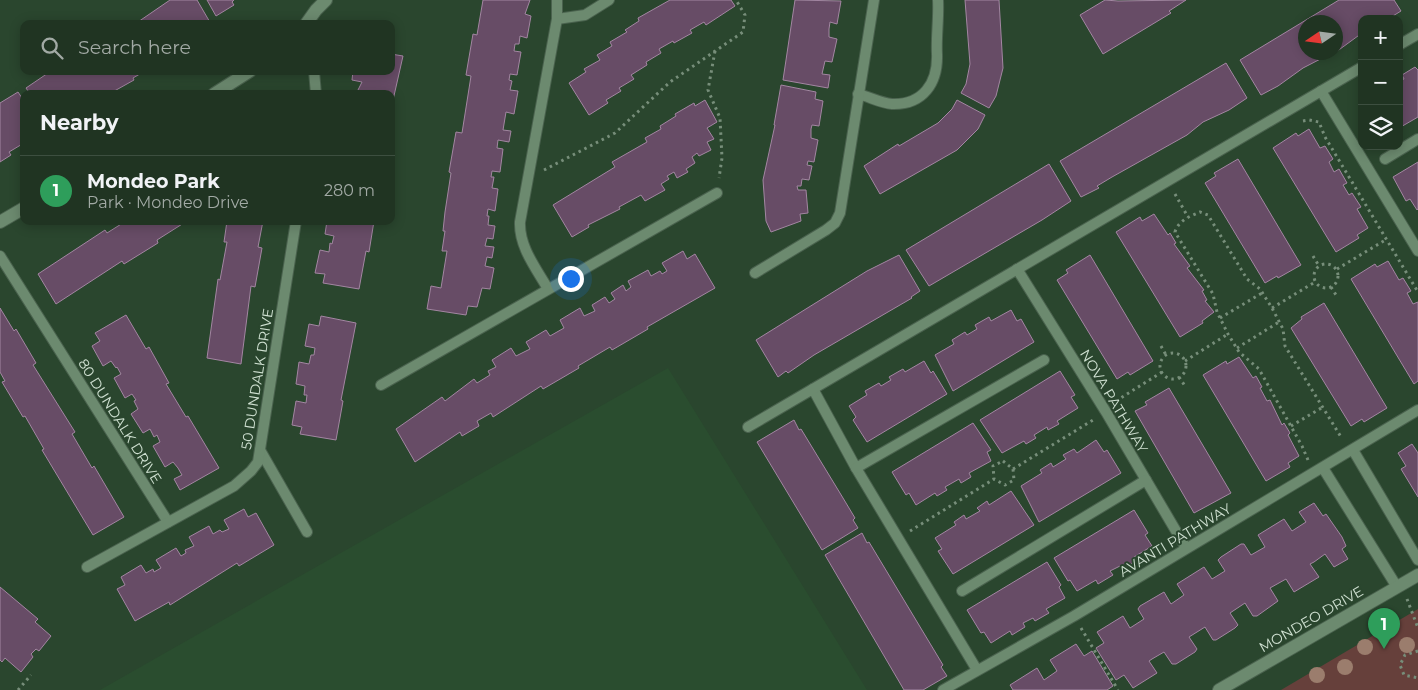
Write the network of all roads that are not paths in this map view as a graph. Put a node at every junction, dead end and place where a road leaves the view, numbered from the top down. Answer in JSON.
{"nodes":[{"id":1,"x":326,"y":0,"type":"edge"},
{"id":2,"x":557,"y":0,"type":"edge"},
{"id":3,"x":609,"y":0,"type":"edge"},
{"id":4,"x":874,"y":0,"type":"edge"},
{"id":5,"x":938,"y":0,"type":"edge"},
{"id":6,"x":557,"y":19,"type":"junction"},
{"id":7,"x":309,"y":20,"type":"edge"},
{"id":8,"x":1418,"y":34,"type":"edge"},
{"id":9,"x":1403,"y":43,"type":"edge"},
{"id":10,"x":1358,"y":69,"type":"edge"},
{"id":11,"x":244,"y":75,"type":"edge"},
{"id":12,"x":314,"y":75,"type":"edge"},
{"id":13,"x":220,"y":90,"type":"edge"},
{"id":14,"x":316,"y":90,"type":"edge"},
{"id":15,"x":1321,"y":92,"type":"junction"},
{"id":16,"x":858,"y":94,"type":"junction"},
{"id":17,"x":1418,"y":139,"type":"edge"},
{"id":18,"x":1385,"y":159,"type":"dead end"},
{"id":19,"x":717,"y":193,"type":"road end"},
{"id":20,"x":20,"y":210,"type":"edge"},
{"id":21,"x":0,"y":222,"type":"edge"},
{"id":22,"x":295,"y":225,"type":"edge"},
{"id":23,"x":1418,"y":251,"type":"edge"},
{"id":24,"x":0,"y":256,"type":"edge"},
{"id":25,"x":1017,"y":269,"type":"junction"},
{"id":26,"x":756,"y":273,"type":"dead end"},
{"id":27,"x":548,"y":289,"type":"junction"},
{"id":28,"x":1044,"y":360,"type":"dead end"},
{"id":29,"x":381,"y":385,"type":"dead end"},
{"id":30,"x":812,"y":390,"type":"junction"},
{"id":31,"x":1418,"y":410,"type":"edge"},
{"id":32,"x":748,"y":427,"type":"dead end"},
{"id":33,"x":260,"y":450,"type":"junction"},
{"id":34,"x":1352,"y":450,"type":"junction"},
{"id":35,"x":856,"y":468,"type":"junction"},
{"id":36,"x":1324,"y":468,"type":"junction"},
{"id":37,"x":1146,"y":480,"type":"junction"},
{"id":38,"x":168,"y":522,"type":"junction"},
{"id":39,"x":307,"y":532,"type":"dead end"},
{"id":40,"x":1186,"y":548,"type":"junction"},
{"id":41,"x":1418,"y":560,"type":"edge"},
{"id":42,"x":87,"y":567,"type":"dead end"},
{"id":43,"x":1418,"y":575,"type":"edge"},
{"id":44,"x":1399,"y":586,"type":"junction"},
{"id":45,"x":962,"y":590,"type":"dead end"},
{"id":46,"x":977,"y":670,"type":"junction"},
{"id":47,"x":944,"y":690,"type":"edge"},
{"id":48,"x":1219,"y":690,"type":"edge"}],
"edges":[{"from":1,"to":7,"type":"street"},
{"from":2,"to":6,"type":"lane"},
{"from":3,"to":6,"type":"lane"},
{"from":4,"to":16,"type":"lane"},
{"from":5,"to":16,"type":"lane"},
{"from":6,"to":27,"type":"lane"},
{"from":8,"to":9,"type":"lane"},
{"from":10,"to":15,"type":"lane"},
{"from":11,"to":13,"type":"street"},
{"from":12,"to":14,"type":"lane"},
{"from":15,"to":23,"type":"lane"},
{"from":15,"to":25,"type":"lane"},
{"from":16,"to":26,"type":"lane"},
{"from":17,"to":18,"type":"lane"},
{"from":19,"to":27,"type":"lane"},
{"from":20,"to":21,"type":"street"},
{"from":22,"to":33,"type":"lane","name":"50 DUNDALK DRIVE"},
{"from":24,"to":38,"type":"lane","name":"80 DUNDALK DRIVE"},
{"from":25,"to":30,"type":"lane"},
{"from":25,"to":37,"type":"lane","name":"NOVA PATHWAY"},
{"from":27,"to":29,"type":"lane"},
{"from":28,"to":35,"type":"lane"},
{"from":30,"to":32,"type":"lane"},
{"from":30,"to":35,"type":"lane"},
{"from":31,"to":34,"type":"lane","name":"AVANTI PATHWAY"},
{"from":33,"to":38,"type":"lane","name":"50 DUNDALK DRIVE"},
{"from":33,"to":39,"type":"lane"},
{"from":34,"to":36,"type":"lane","name":"AVANTI PATHWAY"},
{"from":34,"to":41,"type":"lane"},
{"from":35,"to":46,"type":"lane"},
{"from":36,"to":40,"type":"lane","name":"AVANTI PATHWAY"},
{"from":36,"to":44,"type":"lane"},
{"from":37,"to":40,"type":"lane","name":"NOVA PATHWAY"},
{"from":37,"to":45,"type":"lane"},
{"from":38,"to":42,"type":"lane"},
{"from":40,"to":46,"type":"lane","name":"AVANTI PATHWAY"},
{"from":43,"to":44,"type":"street","name":"MONDEO DRIVE"},
{"from":44,"to":48,"type":"street","name":"MONDEO DRIVE"},
{"from":46,"to":47,"type":"lane","name":"AVANTI PATHWAY"}]}
